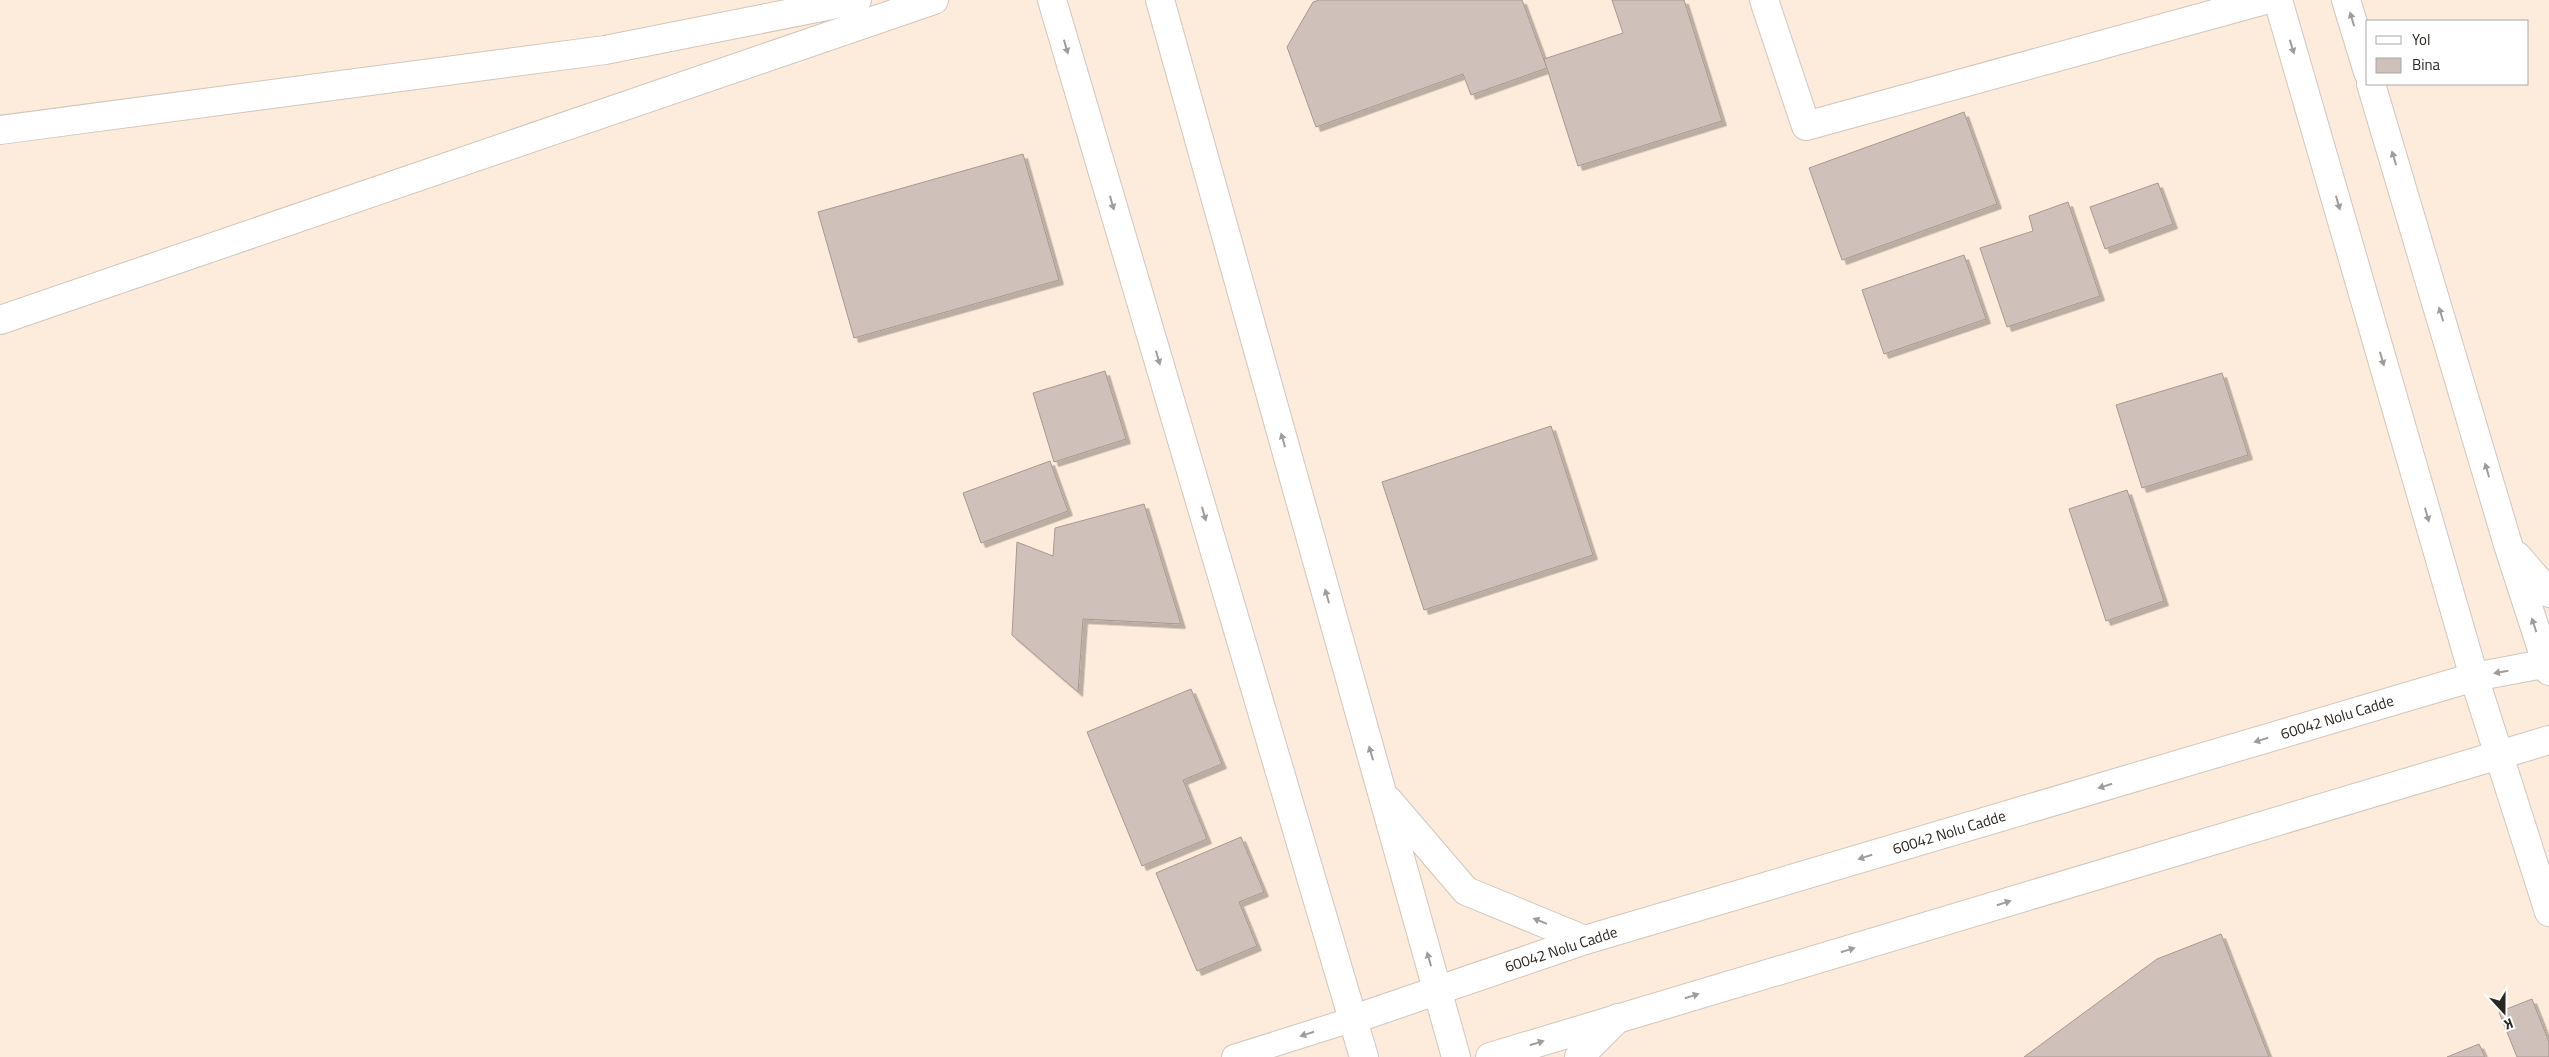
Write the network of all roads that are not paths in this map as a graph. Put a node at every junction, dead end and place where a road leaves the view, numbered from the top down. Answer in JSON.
{"nodes":[{"id":1,"x":857,"y":0,"type":"edge"},
{"id":2,"x":934,"y":0,"type":"edge"},
{"id":3,"x":1052,"y":0,"type":"edge"},
{"id":4,"x":1160,"y":0,"type":"edge"},
{"id":5,"x":1764,"y":0,"type":"edge"},
{"id":6,"x":2265,"y":0,"type":"edge"},
{"id":7,"x":2278,"y":0,"type":"edge"},
{"id":8,"x":2346,"y":0,"type":"edge"},
{"id":9,"x":2366,"y":65,"type":"edge"},
{"id":10,"x":2371,"y":85,"type":"edge"},
{"id":11,"x":0,"y":130,"type":"edge"},
{"id":12,"x":0,"y":320,"type":"edge"},
{"id":13,"x":2509,"y":548,"type":"junction"},
{"id":14,"x":2549,"y":593,"type":"edge"},
{"id":15,"x":2548,"y":666,"type":"edge"},
{"id":16,"x":2474,"y":677,"type":"junction"},
{"id":17,"x":2549,"y":740,"type":"edge"},
{"id":18,"x":2499,"y":755,"type":"junction"},
{"id":19,"x":1382,"y":793,"type":"junction"},
{"id":20,"x":2549,"y":912,"type":"edge"},
{"id":21,"x":1586,"y":940,"type":"junction"},
{"id":22,"x":1438,"y":991,"type":"junction"},
{"id":23,"x":1618,"y":1018,"type":"junction"},
{"id":24,"x":1354,"y":1019,"type":"junction"},
{"id":25,"x":1234,"y":1057,"type":"edge"},
{"id":26,"x":1364,"y":1057,"type":"edge"},
{"id":27,"x":1456,"y":1057,"type":"edge"},
{"id":28,"x":1490,"y":1057,"type":"edge"},
{"id":29,"x":1579,"y":1057,"type":"edge"}],
"edges":[{"from":1,"to":11,"type":"street"},
{"from":2,"to":12,"type":"street"},
{"from":3,"to":24,"type":"street","one_way":true},
{"from":19,"to":4,"type":"street","one_way":true},
{"from":5,"to":6,"type":"street"},
{"from":7,"to":16,"type":"street","one_way":true},
{"from":9,"to":8,"type":"street","one_way":true},
{"from":13,"to":10,"type":"street","one_way":true},
{"from":13,"to":14,"type":"street"},
{"from":15,"to":13,"type":"street","one_way":true},
{"from":15,"to":16,"type":"street","name":"60042 Nolu Cadde","one_way":true},
{"from":16,"to":18,"type":"street"},
{"from":16,"to":21,"type":"street","name":"60042 Nolu Cadde","one_way":true},
{"from":17,"to":18,"type":"street"},
{"from":18,"to":20,"type":"street"},
{"from":23,"to":18,"type":"street","one_way":true},
{"from":21,"to":19,"type":"street","one_way":true},
{"from":22,"to":19,"type":"street","one_way":true},
{"from":21,"to":22,"type":"street","name":"60042 Nolu Cadde"},
{"from":22,"to":24,"type":"street","name":"60042 Nolu Cadde"},
{"from":22,"to":27,"type":"street"},
{"from":28,"to":23,"type":"street","one_way":true},
{"from":23,"to":29,"type":"street"},
{"from":24,"to":25,"type":"lane","one_way":true},
{"from":24,"to":26,"type":"street"}]}
